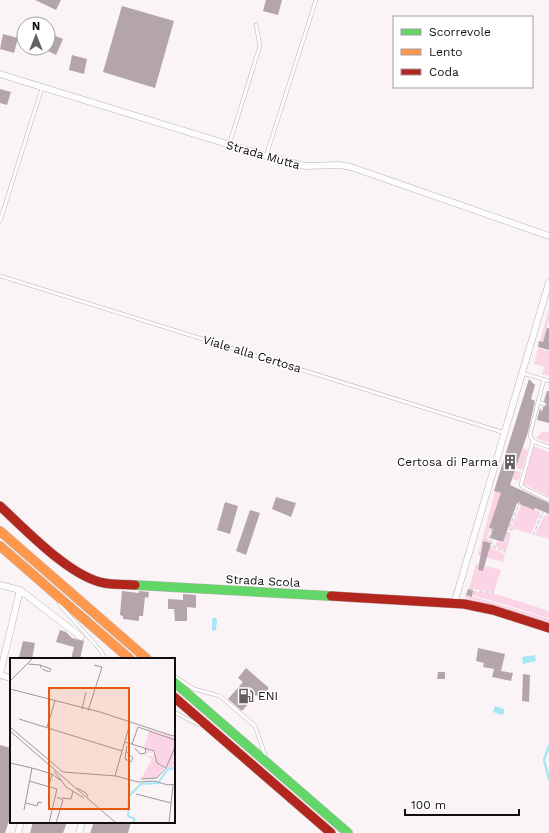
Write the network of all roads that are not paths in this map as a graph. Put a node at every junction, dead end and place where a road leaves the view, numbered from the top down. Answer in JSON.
{"nodes":[{"id":1,"x":316,"y":0,"type":"edge"},
{"id":2,"x":256,"y":25,"type":"dead end"},
{"id":3,"x":0,"y":74,"type":"edge"},
{"id":4,"x":42,"y":88,"type":"junction"},
{"id":5,"x":229,"y":145,"type":"junction"},
{"id":6,"x":266,"y":156,"type":"junction"},
{"id":7,"x":0,"y":221,"type":"edge"},
{"id":8,"x":549,"y":236,"type":"edge"},
{"id":9,"x":0,"y":276,"type":"edge"},
{"id":10,"x":549,"y":282,"type":"edge"},
{"id":11,"x":522,"y":373,"type":"junction"},
{"id":12,"x":544,"y":379,"type":"junction"},
{"id":13,"x":549,"y":381,"type":"edge"},
{"id":14,"x":538,"y":402,"type":"junction"},
{"id":15,"x":544,"y":404,"type":"dead end"},
{"id":16,"x":505,"y":433,"type":"junction"},
{"id":17,"x":533,"y":441,"type":"junction"},
{"id":18,"x":549,"y":447,"type":"edge"},
{"id":19,"x":549,"y":500,"type":"edge"},
{"id":20,"x":0,"y":506,"type":"edge"},
{"id":21,"x":0,"y":532,"type":"edge"},
{"id":22,"x":0,"y":546,"type":"edge"},
{"id":23,"x":31,"y":573,"type":"junction"},
{"id":24,"x":0,"y":586,"type":"edge"},
{"id":25,"x":20,"y":590,"type":"junction"},
{"id":26,"x":454,"y":604,"type":"junction"},
{"id":27,"x":549,"y":628,"type":"edge"},
{"id":28,"x":81,"y":637,"type":"dead end"},
{"id":29,"x":131,"y":645,"type":"junction"},
{"id":30,"x":104,"y":658,"type":"edge"},
{"id":31,"x":129,"y":658,"type":"edge"},
{"id":32,"x":146,"y":658,"type":"edge"},
{"id":33,"x":150,"y":658,"type":"edge"},
{"id":34,"x":0,"y":674,"type":"edge"},
{"id":35,"x":175,"y":677,"type":"edge"},
{"id":36,"x":10,"y":678,"type":"edge"},
{"id":37,"x":175,"y":683,"type":"edge"},
{"id":38,"x":175,"y":698,"type":"edge"},
{"id":39,"x":175,"y":712,"type":"edge"},
{"id":40,"x":250,"y":762,"type":"junction"},
{"id":41,"x":320,"y":809,"type":"junction"},
{"id":42,"x":21,"y":823,"type":"edge"},
{"id":43,"x":82,"y":823,"type":"edge"},
{"id":44,"x":18,"y":833,"type":"edge"},
{"id":45,"x":79,"y":833,"type":"edge"},
{"id":46,"x":331,"y":833,"type":"edge"},
{"id":47,"x":348,"y":833,"type":"edge"}],
"edges":[{"from":1,"to":6,"type":"lane"},
{"from":2,"to":5,"type":"lane"},
{"from":3,"to":4,"type":"street","name":"Strada Mutta"},
{"from":4,"to":5,"type":"street","name":"Strada Mutta"},
{"from":4,"to":7,"type":"lane"},
{"from":5,"to":6,"type":"street","name":"Strada Mutta"},
{"from":6,"to":8,"type":"street","name":"Strada Mutta"},
{"from":9,"to":16,"type":"lane","name":"Viale alla Certosa"},
{"from":10,"to":11,"type":"street"},
{"from":11,"to":12,"type":"lane"},
{"from":11,"to":16,"type":"street"},
{"from":12,"to":13,"type":"lane"},
{"from":12,"to":14,"type":"lane"},
{"from":14,"to":15,"type":"lane"},
{"from":14,"to":17,"type":"lane"},
{"from":16,"to":26,"type":"street"},
{"from":17,"to":18,"type":"lane"},
{"from":17,"to":19,"type":"lane"},
{"from":20,"to":26,"type":"main road","name":"Strada Scola"},
{"from":21,"to":29,"type":"main road"},
{"from":22,"to":23,"type":"main road"},
{"from":23,"to":30,"type":"lane"},
{"from":23,"to":31,"type":"main road"},
{"from":24,"to":25,"type":"street"},
{"from":25,"to":28,"type":"street"},
{"from":25,"to":34,"type":"street"},
{"from":26,"to":27,"type":"main road","name":"Strada Scola"},
{"from":29,"to":32,"type":"main road"},
{"from":29,"to":33,"type":"lane"},
{"from":34,"to":36,"type":"street"},
{"from":35,"to":41,"type":"lane"},
{"from":37,"to":41,"type":"main road"},
{"from":38,"to":40,"type":"main road"},
{"from":39,"to":40,"type":"lane"},
{"from":40,"to":46,"type":"main road"},
{"from":41,"to":47,"type":"main road"},
{"from":42,"to":44,"type":"street"},
{"from":43,"to":45,"type":"street"}]}
